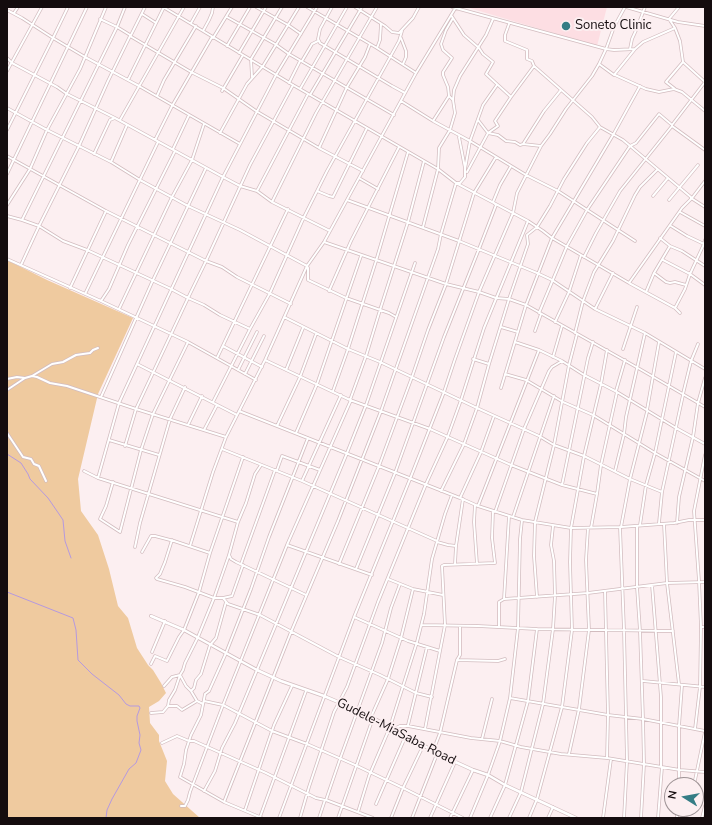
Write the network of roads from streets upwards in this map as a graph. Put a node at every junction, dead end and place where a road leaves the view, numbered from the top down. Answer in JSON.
{"nodes":[{"id":1,"x":18,"y":7,"type":"edge"},
{"id":2,"x":42,"y":7,"type":"edge"},
{"id":3,"x":68,"y":7,"type":"edge"},
{"id":4,"x":87,"y":7,"type":"edge"},
{"id":5,"x":106,"y":7,"type":"edge"},
{"id":6,"x":125,"y":7,"type":"edge"},
{"id":7,"x":145,"y":7,"type":"edge"},
{"id":8,"x":164,"y":7,"type":"edge"},
{"id":9,"x":184,"y":7,"type":"edge"},
{"id":10,"x":200,"y":7,"type":"edge"},
{"id":11,"x":213,"y":7,"type":"edge"},
{"id":12,"x":232,"y":7,"type":"edge"},
{"id":13,"x":250,"y":7,"type":"edge"},
{"id":14,"x":256,"y":7,"type":"edge"},
{"id":15,"x":266,"y":7,"type":"edge"},
{"id":16,"x":282,"y":7,"type":"edge"},
{"id":17,"x":299,"y":7,"type":"edge"},
{"id":18,"x":307,"y":7,"type":"edge"},
{"id":19,"x":317,"y":7,"type":"edge"},
{"id":20,"x":332,"y":7,"type":"edge"},
{"id":21,"x":346,"y":7,"type":"edge"},
{"id":22,"x":355,"y":7,"type":"edge"},
{"id":23,"x":362,"y":7,"type":"edge"},
{"id":24,"x":377,"y":7,"type":"edge"},
{"id":25,"x":419,"y":7,"type":"edge"},
{"id":26,"x":452,"y":7,"type":"edge"},
{"id":27,"x":626,"y":7,"type":"edge"},
{"id":28,"x":645,"y":7,"type":"edge"},
{"id":29,"x":678,"y":7,"type":"edge"},
{"id":30,"x":456,"y":8,"type":"edge"},
{"id":31,"x":7,"y":10,"type":"edge"},
{"id":32,"x":360,"y":10,"type":"junction"},
{"id":33,"x":263,"y":11,"type":"junction"},
{"id":34,"x":314,"y":12,"type":"junction"},
{"id":35,"x":643,"y":12,"type":"junction"},
{"id":36,"x":14,"y":13,"type":"junction"},
{"id":37,"x":141,"y":14,"type":"junction"},
{"id":38,"x":451,"y":15,"type":"junction"},
{"id":39,"x":179,"y":16,"type":"junction"},
{"id":40,"x":227,"y":16,"type":"junction"},
{"id":41,"x":372,"y":17,"type":"junction"},
{"id":42,"x":275,"y":18,"type":"junction"},
{"id":43,"x":325,"y":18,"type":"junction"},
{"id":44,"x":453,"y":18,"type":"junction"},
{"id":45,"x":100,"y":19,"type":"junction"},
{"id":46,"x":493,"y":19,"type":"junction"},
{"id":47,"x":669,"y":19,"type":"junction"},
{"id":48,"x":156,"y":23,"type":"junction"},
{"id":49,"x":381,"y":23,"type":"junction"},
{"id":50,"x":32,"y":24,"type":"junction"},
{"id":51,"x":191,"y":24,"type":"junction"},
{"id":52,"x":240,"y":24,"type":"junction"},
{"id":53,"x":337,"y":24,"type":"junction"},
{"id":54,"x":510,"y":24,"type":"junction"},
{"id":55,"x":288,"y":25,"type":"junction"},
{"id":56,"x":196,"y":26,"type":"junction"},
{"id":57,"x":705,"y":26,"type":"edge"},
{"id":58,"x":116,"y":27,"type":"junction"},
{"id":59,"x":675,"y":28,"type":"junction"},
{"id":60,"x":252,"y":30,"type":"junction"},
{"id":61,"x":402,"y":30,"type":"junction"},
{"id":62,"x":202,"y":31,"type":"junction"},
{"id":63,"x":348,"y":31,"type":"junction"},
{"id":64,"x":301,"y":34,"type":"junction"},
{"id":65,"x":131,"y":36,"type":"junction"},
{"id":66,"x":212,"y":37,"type":"junction"},
{"id":67,"x":264,"y":37,"type":"junction"},
{"id":68,"x":401,"y":37,"type":"junction"},
{"id":69,"x":52,"y":38,"type":"junction"},
{"id":70,"x":359,"y":38,"type":"junction"},
{"id":71,"x":318,"y":41,"type":"junction"},
{"id":72,"x":276,"y":44,"type":"junction"},
{"id":73,"x":370,"y":44,"type":"junction"},
{"id":74,"x":146,"y":46,"type":"junction"},
{"id":75,"x":227,"y":46,"type":"junction"},
{"id":76,"x":325,"y":46,"type":"junction"},
{"id":77,"x":68,"y":47,"type":"junction"},
{"id":78,"x":377,"y":48,"type":"junction"},
{"id":79,"x":479,"y":48,"type":"junction"},
{"id":80,"x":606,"y":49,"type":"junction"},
{"id":81,"x":630,"y":49,"type":"junction"},
{"id":82,"x":635,"y":49,"type":"junction"},
{"id":83,"x":158,"y":52,"type":"junction"},
{"id":84,"x":240,"y":53,"type":"junction"},
{"id":85,"x":336,"y":53,"type":"junction"},
{"id":86,"x":289,"y":54,"type":"junction"},
{"id":87,"x":243,"y":55,"type":"junction"},
{"id":88,"x":390,"y":56,"type":"junction"},
{"id":89,"x":85,"y":57,"type":"junction"},
{"id":90,"x":7,"y":58,"type":"edge"},
{"id":91,"x":251,"y":59,"type":"junction"},
{"id":92,"x":347,"y":60,"type":"junction"},
{"id":93,"x":301,"y":61,"type":"junction"},
{"id":94,"x":683,"y":62,"type":"junction"},
{"id":95,"x":12,"y":63,"type":"junction"},
{"id":96,"x":175,"y":63,"type":"junction"},
{"id":97,"x":98,"y":64,"type":"junction"},
{"id":98,"x":403,"y":64,"type":"junction"},
{"id":99,"x":599,"y":64,"type":"junction"},
{"id":100,"x":263,"y":66,"type":"junction"},
{"id":101,"x":534,"y":66,"type":"junction"},
{"id":102,"x":359,"y":67,"type":"junction"},
{"id":103,"x":313,"y":68,"type":"junction"},
{"id":104,"x":7,"y":71,"type":"edge"},
{"id":105,"x":114,"y":72,"type":"junction"},
{"id":106,"x":191,"y":72,"type":"junction"},
{"id":107,"x":416,"y":73,"type":"junction"},
{"id":108,"x":324,"y":74,"type":"junction"},
{"id":109,"x":35,"y":75,"type":"junction"},
{"id":110,"x":276,"y":75,"type":"junction"},
{"id":111,"x":614,"y":75,"type":"junction"},
{"id":112,"x":252,"y":77,"type":"junction"},
{"id":113,"x":378,"y":78,"type":"junction"},
{"id":114,"x":128,"y":80,"type":"junction"},
{"id":115,"x":336,"y":80,"type":"junction"},
{"id":116,"x":705,"y":82,"type":"edge"},
{"id":117,"x":289,"y":83,"type":"junction"},
{"id":118,"x":50,"y":84,"type":"junction"},
{"id":119,"x":293,"y":85,"type":"junction"},
{"id":120,"x":139,"y":86,"type":"junction"},
{"id":121,"x":497,"y":86,"type":"junction"},
{"id":122,"x":640,"y":86,"type":"junction"},
{"id":123,"x":347,"y":87,"type":"junction"},
{"id":124,"x":300,"y":89,"type":"junction"},
{"id":125,"x":223,"y":90,"type":"junction"},
{"id":126,"x":561,"y":90,"type":"junction"},
{"id":127,"x":678,"y":91,"type":"junction"},
{"id":128,"x":405,"y":93,"type":"junction"},
{"id":129,"x":67,"y":94,"type":"junction"},
{"id":130,"x":309,"y":95,"type":"junction"},
{"id":131,"x":157,"y":96,"type":"junction"},
{"id":132,"x":449,"y":96,"type":"junction"},
{"id":133,"x":511,"y":97,"type":"junction"},
{"id":134,"x":238,"y":98,"type":"junction"},
{"id":135,"x":366,"y":99,"type":"junction"},
{"id":136,"x":692,"y":99,"type":"junction"},
{"id":137,"x":453,"y":100,"type":"junction"},
{"id":138,"x":81,"y":101,"type":"junction"},
{"id":139,"x":401,"y":101,"type":"junction"},
{"id":140,"x":573,"y":101,"type":"junction"},
{"id":141,"x":322,"y":102,"type":"junction"},
{"id":142,"x":172,"y":106,"type":"junction"},
{"id":143,"x":7,"y":108,"type":"edge"},
{"id":144,"x":97,"y":109,"type":"junction"},
{"id":145,"x":336,"y":110,"type":"junction"},
{"id":146,"x":705,"y":111,"type":"edge"},
{"id":147,"x":16,"y":112,"type":"junction"},
{"id":148,"x":189,"y":115,"type":"junction"},
{"id":149,"x":394,"y":115,"type":"junction"},
{"id":150,"x":115,"y":118,"type":"junction"},
{"id":151,"x":478,"y":119,"type":"junction"},
{"id":152,"x":120,"y":120,"type":"junction"},
{"id":153,"x":32,"y":121,"type":"junction"},
{"id":154,"x":274,"y":121,"type":"junction"},
{"id":155,"x":354,"y":121,"type":"junction"},
{"id":156,"x":433,"y":121,"type":"junction"},
{"id":157,"x":204,"y":124,"type":"junction"},
{"id":158,"x":127,"y":125,"type":"junction"},
{"id":159,"x":672,"y":126,"type":"junction"},
{"id":160,"x":600,"y":127,"type":"junction"},
{"id":161,"x":367,"y":128,"type":"junction"},
{"id":162,"x":289,"y":129,"type":"junction"},
{"id":163,"x":7,"y":130,"type":"edge"},
{"id":164,"x":47,"y":130,"type":"junction"},
{"id":165,"x":450,"y":130,"type":"junction"},
{"id":166,"x":220,"y":133,"type":"junction"},
{"id":167,"x":488,"y":133,"type":"junction"},
{"id":168,"x":613,"y":135,"type":"junction"},
{"id":169,"x":382,"y":136,"type":"junction"},
{"id":170,"x":458,"y":136,"type":"junction"},
{"id":171,"x":63,"y":137,"type":"junction"},
{"id":172,"x":304,"y":139,"type":"junction"},
{"id":173,"x":155,"y":140,"type":"junction"},
{"id":174,"x":470,"y":141,"type":"junction"},
{"id":175,"x":158,"y":142,"type":"junction"},
{"id":176,"x":240,"y":144,"type":"junction"},
{"id":177,"x":523,"y":144,"type":"junction"},
{"id":178,"x":79,"y":146,"type":"junction"},
{"id":179,"x":541,"y":146,"type":"junction"},
{"id":180,"x":630,"y":146,"type":"junction"},
{"id":181,"x":399,"y":147,"type":"junction"},
{"id":182,"x":319,"y":148,"type":"junction"},
{"id":183,"x":481,"y":148,"type":"junction"},
{"id":184,"x":174,"y":150,"type":"junction"},
{"id":185,"x":705,"y":150,"type":"edge"},
{"id":186,"x":408,"y":152,"type":"junction"},
{"id":187,"x":94,"y":154,"type":"junction"},
{"id":188,"x":7,"y":156,"type":"edge"},
{"id":189,"x":335,"y":156,"type":"junction"},
{"id":190,"x":496,"y":157,"type":"junction"},
{"id":191,"x":14,"y":159,"type":"junction"},
{"id":192,"x":645,"y":159,"type":"junction"},
{"id":193,"x":192,"y":160,"type":"junction"},
{"id":194,"x":424,"y":161,"type":"junction"},
{"id":195,"x":111,"y":162,"type":"junction"},
{"id":196,"x":349,"y":164,"type":"junction"},
{"id":197,"x":698,"y":164,"type":"dead end"},
{"id":198,"x":511,"y":166,"type":"junction"},
{"id":199,"x":206,"y":168,"type":"junction"},
{"id":200,"x":30,"y":169,"type":"junction"},
{"id":201,"x":438,"y":169,"type":"junction"},
{"id":202,"x":465,"y":169,"type":"junction"},
{"id":203,"x":657,"y":170,"type":"junction"},
{"id":204,"x":363,"y":171,"type":"junction"},
{"id":205,"x":466,"y":173,"type":"junction"},
{"id":206,"x":7,"y":174,"type":"edge"},
{"id":207,"x":44,"y":176,"type":"junction"},
{"id":208,"x":526,"y":176,"type":"junction"},
{"id":209,"x":222,"y":177,"type":"junction"},
{"id":210,"x":359,"y":178,"type":"junction"},
{"id":211,"x":668,"y":178,"type":"junction"},
{"id":212,"x":140,"y":180,"type":"junction"},
{"id":213,"x":705,"y":181,"type":"edge"},
{"id":214,"x":456,"y":183,"type":"junction"},
{"id":215,"x":59,"y":185,"type":"junction"},
{"id":216,"x":240,"y":186,"type":"junction"},
{"id":217,"x":156,"y":188,"type":"junction"},
{"id":218,"x":378,"y":189,"type":"junction"},
{"id":219,"x":680,"y":189,"type":"junction"},
{"id":220,"x":257,"y":191,"type":"junction"},
{"id":221,"x":317,"y":191,"type":"junction"},
{"id":222,"x":558,"y":192,"type":"junction"},
{"id":223,"x":474,"y":193,"type":"junction"},
{"id":224,"x":654,"y":196,"type":"dead end"},
{"id":225,"x":172,"y":197,"type":"junction"},
{"id":226,"x":692,"y":198,"type":"junction"},
{"id":227,"x":347,"y":200,"type":"junction"},
{"id":228,"x":669,"y":200,"type":"dead end"},
{"id":229,"x":272,"y":202,"type":"junction"},
{"id":230,"x":573,"y":202,"type":"junction"},
{"id":231,"x":7,"y":205,"type":"edge"},
{"id":232,"x":496,"y":205,"type":"junction"},
{"id":233,"x":188,"y":206,"type":"junction"},
{"id":234,"x":705,"y":207,"type":"edge"},
{"id":235,"x":368,"y":208,"type":"junction"},
{"id":236,"x":288,"y":209,"type":"junction"},
{"id":237,"x":587,"y":210,"type":"junction"},
{"id":238,"x":106,"y":211,"type":"junction"},
{"id":239,"x":680,"y":212,"type":"junction"},
{"id":240,"x":513,"y":213,"type":"junction"},
{"id":241,"x":206,"y":215,"type":"junction"},
{"id":242,"x":7,"y":216,"type":"edge"},
{"id":243,"x":390,"y":216,"type":"junction"},
{"id":244,"x":304,"y":217,"type":"junction"},
{"id":245,"x":121,"y":218,"type":"junction"},
{"id":246,"x":22,"y":220,"type":"junction"},
{"id":247,"x":528,"y":221,"type":"junction"},
{"id":248,"x":603,"y":221,"type":"junction"},
{"id":249,"x":408,"y":222,"type":"junction"},
{"id":250,"x":223,"y":223,"type":"junction"},
{"id":251,"x":39,"y":226,"type":"junction"},
{"id":252,"x":138,"y":226,"type":"junction"},
{"id":253,"x":671,"y":226,"type":"junction"},
{"id":254,"x":705,"y":226,"type":"edge"},
{"id":255,"x":423,"y":227,"type":"junction"},
{"id":256,"x":537,"y":227,"type":"junction"},
{"id":257,"x":618,"y":230,"type":"junction"},
{"id":258,"x":330,"y":231,"type":"junction"},
{"id":259,"x":441,"y":234,"type":"junction"},
{"id":260,"x":155,"y":235,"type":"junction"},
{"id":261,"x":552,"y":238,"type":"junction"},
{"id":262,"x":660,"y":238,"type":"junction"},
{"id":263,"x":705,"y":240,"type":"edge"},
{"id":264,"x":459,"y":241,"type":"junction"},
{"id":265,"x":635,"y":241,"type":"dead end"},
{"id":266,"x":324,"y":242,"type":"junction"},
{"id":267,"x":171,"y":243,"type":"junction"},
{"id":268,"x":704,"y":244,"type":"edge"},
{"id":269,"x":567,"y":246,"type":"junction"},
{"id":270,"x":670,"y":246,"type":"junction"},
{"id":271,"x":270,"y":247,"type":"junction"},
{"id":272,"x":479,"y":249,"type":"junction"},
{"id":273,"x":87,"y":250,"type":"junction"},
{"id":274,"x":347,"y":250,"type":"junction"},
{"id":275,"x":188,"y":252,"type":"junction"},
{"id":276,"x":286,"y":255,"type":"junction"},
{"id":277,"x":495,"y":255,"type":"junction"},
{"id":278,"x":581,"y":255,"type":"junction"},
{"id":279,"x":361,"y":256,"type":"junction"},
{"id":280,"x":584,"y":257,"type":"junction"},
{"id":281,"x":102,"y":258,"type":"junction"},
{"id":282,"x":7,"y":259,"type":"edge"},
{"id":283,"x":663,"y":260,"type":"junction"},
{"id":284,"x":697,"y":260,"type":"junction"},
{"id":285,"x":206,"y":261,"type":"junction"},
{"id":286,"x":376,"y":261,"type":"junction"},
{"id":287,"x":510,"y":262,"type":"junction"},
{"id":288,"x":415,"y":263,"type":"dead end"},
{"id":289,"x":21,"y":265,"type":"junction"},
{"id":290,"x":119,"y":265,"type":"junction"},
{"id":291,"x":598,"y":265,"type":"junction"},
{"id":292,"x":307,"y":266,"type":"junction"},
{"id":293,"x":521,"y":266,"type":"junction"},
{"id":294,"x":705,"y":266,"type":"edge"},
{"id":295,"x":394,"y":267,"type":"junction"},
{"id":296,"x":136,"y":273,"type":"junction"},
{"id":297,"x":411,"y":273,"type":"junction"},
{"id":298,"x":537,"y":273,"type":"junction"},
{"id":299,"x":613,"y":273,"type":"junction"},
{"id":300,"x":654,"y":273,"type":"junction"},
{"id":301,"x":690,"y":274,"type":"junction"},
{"id":302,"x":428,"y":278,"type":"junction"},
{"id":303,"x":153,"y":280,"type":"junction"},
{"id":304,"x":552,"y":280,"type":"junction"},
{"id":305,"x":629,"y":283,"type":"junction"},
{"id":306,"x":446,"y":284,"type":"junction"},
{"id":307,"x":253,"y":285,"type":"junction"},
{"id":308,"x":686,"y":285,"type":"junction"},
{"id":309,"x":705,"y":285,"type":"edge"},
{"id":310,"x":70,"y":288,"type":"junction"},
{"id":311,"x":464,"y":288,"type":"junction"},
{"id":312,"x":171,"y":289,"type":"junction"},
{"id":313,"x":329,"y":291,"type":"junction"},
{"id":314,"x":479,"y":292,"type":"junction"},
{"id":315,"x":568,"y":292,"type":"junction"},
{"id":316,"x":646,"y":292,"type":"junction"},
{"id":317,"x":270,"y":293,"type":"junction"},
{"id":318,"x":85,"y":294,"type":"junction"},
{"id":319,"x":188,"y":298,"type":"junction"},
{"id":320,"x":346,"y":298,"type":"junction"},
{"id":321,"x":496,"y":298,"type":"junction"},
{"id":322,"x":509,"y":299,"type":"junction"},
{"id":323,"x":101,"y":301,"type":"junction"},
{"id":324,"x":583,"y":301,"type":"junction"},
{"id":325,"x":291,"y":304,"type":"junction"},
{"id":326,"x":362,"y":304,"type":"junction"},
{"id":327,"x":526,"y":305,"type":"junction"},
{"id":328,"x":636,"y":306,"type":"dead end"},
{"id":329,"x":675,"y":308,"type":"junction"},
{"id":330,"x":119,"y":309,"type":"junction"},
{"id":331,"x":595,"y":309,"type":"junction"},
{"id":332,"x":380,"y":310,"type":"junction"},
{"id":333,"x":540,"y":313,"type":"junction"},
{"id":334,"x":680,"y":313,"type":"dead end"},
{"id":335,"x":284,"y":317,"type":"junction"},
{"id":336,"x":396,"y":317,"type":"junction"},
{"id":337,"x":136,"y":318,"type":"junction"},
{"id":338,"x":235,"y":322,"type":"junction"},
{"id":339,"x":555,"y":322,"type":"junction"},
{"id":340,"x":630,"y":325,"type":"junction"},
{"id":341,"x":562,"y":326,"type":"junction"},
{"id":342,"x":154,"y":327,"type":"junction"},
{"id":343,"x":501,"y":327,"type":"junction"},
{"id":344,"x":303,"y":328,"type":"junction"},
{"id":345,"x":250,"y":329,"type":"junction"},
{"id":346,"x":535,"y":331,"type":"dead end"},
{"id":347,"x":257,"y":332,"type":"dead end"},
{"id":348,"x":518,"y":332,"type":"junction"},
{"id":349,"x":576,"y":333,"type":"junction"},
{"id":350,"x":645,"y":333,"type":"junction"},
{"id":351,"x":316,"y":334,"type":"junction"},
{"id":352,"x":172,"y":335,"type":"junction"},
{"id":353,"x":264,"y":336,"type":"dead end"},
{"id":354,"x":331,"y":341,"type":"junction"},
{"id":355,"x":188,"y":342,"type":"junction"},
{"id":356,"x":515,"y":342,"type":"junction"},
{"id":357,"x":593,"y":342,"type":"junction"},
{"id":358,"x":659,"y":342,"type":"junction"},
{"id":359,"x":698,"y":344,"type":"dead end"},
{"id":360,"x":223,"y":346,"type":"junction"},
{"id":361,"x":98,"y":348,"type":"dead end"},
{"id":362,"x":348,"y":349,"type":"junction"},
{"id":363,"x":539,"y":350,"type":"junction"},
{"id":364,"x":607,"y":350,"type":"junction"},
{"id":365,"x":623,"y":350,"type":"dead end"},
{"id":366,"x":676,"y":352,"type":"junction"},
{"id":367,"x":237,"y":354,"type":"junction"},
{"id":368,"x":366,"y":356,"type":"junction"},
{"id":369,"x":553,"y":357,"type":"junction"},
{"id":370,"x":217,"y":358,"type":"junction"},
{"id":371,"x":244,"y":358,"type":"junction"},
{"id":372,"x":473,"y":359,"type":"junction"},
{"id":373,"x":266,"y":360,"type":"junction"},
{"id":374,"x":625,"y":360,"type":"junction"},
{"id":375,"x":251,"y":361,"type":"junction"},
{"id":376,"x":562,"y":361,"type":"junction"},
{"id":377,"x":691,"y":361,"type":"junction"},
{"id":378,"x":380,"y":362,"type":"junction"},
{"id":379,"x":136,"y":364,"type":"junction"},
{"id":380,"x":489,"y":364,"type":"junction"},
{"id":381,"x":569,"y":365,"type":"junction"},
{"id":382,"x":231,"y":366,"type":"junction"},
{"id":383,"x":262,"y":367,"type":"junction"},
{"id":384,"x":638,"y":368,"type":"junction"},
{"id":385,"x":705,"y":369,"type":"edge"},
{"id":386,"x":238,"y":370,"type":"junction"},
{"id":387,"x":286,"y":370,"type":"junction"},
{"id":388,"x":396,"y":370,"type":"junction"},
{"id":389,"x":153,"y":372,"type":"junction"},
{"id":390,"x":245,"y":374,"type":"junction"},
{"id":391,"x":505,"y":374,"type":"junction"},
{"id":392,"x":584,"y":375,"type":"junction"},
{"id":393,"x":32,"y":376,"type":"junction"},
{"id":394,"x":300,"y":377,"type":"junction"},
{"id":395,"x":412,"y":377,"type":"junction"},
{"id":396,"x":653,"y":377,"type":"junction"},
{"id":397,"x":25,"y":378,"type":"junction"},
{"id":398,"x":705,"y":378,"type":"edge"},
{"id":399,"x":7,"y":379,"type":"edge"},
{"id":400,"x":170,"y":380,"type":"junction"},
{"id":401,"x":256,"y":380,"type":"junction"},
{"id":402,"x":526,"y":380,"type":"junction"},
{"id":403,"x":317,"y":384,"type":"junction"},
{"id":404,"x":601,"y":384,"type":"junction"},
{"id":405,"x":427,"y":385,"type":"junction"},
{"id":406,"x":669,"y":386,"type":"junction"},
{"id":407,"x":185,"y":387,"type":"junction"},
{"id":408,"x":501,"y":388,"type":"dead end"},
{"id":409,"x":542,"y":389,"type":"junction"},
{"id":410,"x":7,"y":390,"type":"edge"},
{"id":411,"x":333,"y":391,"type":"junction"},
{"id":412,"x":444,"y":392,"type":"junction"},
{"id":413,"x":616,"y":392,"type":"junction"},
{"id":414,"x":341,"y":395,"type":"junction"},
{"id":415,"x":683,"y":395,"type":"junction"},
{"id":416,"x":202,"y":396,"type":"junction"},
{"id":417,"x":554,"y":396,"type":"junction"},
{"id":418,"x":101,"y":397,"type":"junction"},
{"id":419,"x":351,"y":400,"type":"junction"},
{"id":420,"x":461,"y":400,"type":"junction"},
{"id":421,"x":631,"y":400,"type":"junction"},
{"id":422,"x":213,"y":402,"type":"junction"},
{"id":423,"x":563,"y":402,"type":"junction"},
{"id":424,"x":119,"y":403,"type":"junction"},
{"id":425,"x":698,"y":403,"type":"junction"},
{"id":426,"x":218,"y":405,"type":"junction"},
{"id":427,"x":366,"y":405,"type":"junction"},
{"id":428,"x":705,"y":407,"type":"edge"},
{"id":429,"x":477,"y":408,"type":"junction"},
{"id":430,"x":578,"y":409,"type":"junction"},
{"id":431,"x":136,"y":410,"type":"junction"},
{"id":432,"x":239,"y":411,"type":"junction"},
{"id":433,"x":381,"y":411,"type":"junction"},
{"id":434,"x":647,"y":411,"type":"junction"},
{"id":435,"x":153,"y":414,"type":"junction"},
{"id":436,"x":237,"y":415,"type":"junction"},
{"id":437,"x":593,"y":415,"type":"junction"},
{"id":438,"x":494,"y":416,"type":"junction"},
{"id":439,"x":397,"y":417,"type":"junction"},
{"id":440,"x":170,"y":419,"type":"junction"},
{"id":441,"x":662,"y":420,"type":"junction"},
{"id":442,"x":414,"y":423,"type":"junction"},
{"id":443,"x":510,"y":423,"type":"junction"},
{"id":444,"x":188,"y":425,"type":"junction"},
{"id":445,"x":609,"y":425,"type":"junction"},
{"id":446,"x":277,"y":426,"type":"junction"},
{"id":447,"x":676,"y":428,"type":"junction"},
{"id":448,"x":430,"y":429,"type":"junction"},
{"id":449,"x":524,"y":429,"type":"junction"},
{"id":450,"x":204,"y":430,"type":"junction"},
{"id":451,"x":7,"y":433,"type":"edge"},
{"id":452,"x":296,"y":433,"type":"junction"},
{"id":453,"x":624,"y":434,"type":"junction"},
{"id":454,"x":448,"y":436,"type":"junction"},
{"id":455,"x":539,"y":436,"type":"junction"},
{"id":456,"x":226,"y":437,"type":"junction"},
{"id":457,"x":693,"y":437,"type":"junction"},
{"id":458,"x":308,"y":438,"type":"junction"},
{"id":459,"x":109,"y":440,"type":"junction"},
{"id":460,"x":319,"y":442,"type":"junction"},
{"id":461,"x":464,"y":444,"type":"junction"},
{"id":462,"x":639,"y":444,"type":"junction"},
{"id":463,"x":705,"y":444,"type":"edge"},
{"id":464,"x":554,"y":445,"type":"junction"},
{"id":465,"x":125,"y":446,"type":"junction"},
{"id":466,"x":331,"y":447,"type":"junction"},
{"id":467,"x":222,"y":449,"type":"junction"},
{"id":468,"x":141,"y":450,"type":"junction"},
{"id":469,"x":570,"y":451,"type":"junction"},
{"id":470,"x":481,"y":452,"type":"junction"},
{"id":471,"x":347,"y":453,"type":"junction"},
{"id":472,"x":655,"y":454,"type":"junction"},
{"id":473,"x":159,"y":455,"type":"junction"},
{"id":474,"x":705,"y":455,"type":"edge"},
{"id":475,"x":584,"y":456,"type":"junction"},
{"id":476,"x":243,"y":457,"type":"junction"},
{"id":477,"x":497,"y":458,"type":"junction"},
{"id":478,"x":362,"y":460,"type":"junction"},
{"id":479,"x":298,"y":462,"type":"junction"},
{"id":480,"x":670,"y":462,"type":"junction"},
{"id":481,"x":511,"y":465,"type":"junction"},
{"id":482,"x":601,"y":465,"type":"junction"},
{"id":483,"x":261,"y":466,"type":"junction"},
{"id":484,"x":309,"y":466,"type":"junction"},
{"id":485,"x":379,"y":466,"type":"junction"},
{"id":486,"x":275,"y":470,"type":"junction"},
{"id":487,"x":320,"y":470,"type":"junction"},
{"id":488,"x":685,"y":470,"type":"junction"},
{"id":489,"x":84,"y":471,"type":"dead end"},
{"id":490,"x":528,"y":471,"type":"junction"},
{"id":491,"x":615,"y":471,"type":"junction"},
{"id":492,"x":395,"y":473,"type":"junction"},
{"id":493,"x":98,"y":478,"type":"junction"},
{"id":494,"x":292,"y":478,"type":"junction"},
{"id":495,"x":546,"y":478,"type":"junction"},
{"id":496,"x":700,"y":478,"type":"junction"},
{"id":497,"x":410,"y":479,"type":"junction"},
{"id":498,"x":630,"y":479,"type":"junction"},
{"id":499,"x":46,"y":481,"type":"dead end"},
{"id":500,"x":302,"y":481,"type":"junction"},
{"id":501,"x":705,"y":481,"type":"edge"},
{"id":502,"x":113,"y":482,"type":"junction"},
{"id":503,"x":426,"y":484,"type":"junction"},
{"id":504,"x":562,"y":485,"type":"junction"},
{"id":505,"x":646,"y":485,"type":"junction"},
{"id":506,"x":313,"y":486,"type":"junction"},
{"id":507,"x":131,"y":488,"type":"junction"},
{"id":508,"x":578,"y":488,"type":"junction"},
{"id":509,"x":441,"y":490,"type":"junction"},
{"id":510,"x":662,"y":492,"type":"junction"},
{"id":511,"x":149,"y":494,"type":"junction"},
{"id":512,"x":330,"y":494,"type":"junction"},
{"id":513,"x":597,"y":494,"type":"junction"},
{"id":514,"x":452,"y":495,"type":"junction"},
{"id":515,"x":461,"y":498,"type":"junction"},
{"id":516,"x":346,"y":501,"type":"junction"},
{"id":517,"x":475,"y":505,"type":"junction"},
{"id":518,"x":478,"y":506,"type":"junction"},
{"id":519,"x":362,"y":508,"type":"junction"},
{"id":520,"x":202,"y":510,"type":"junction"},
{"id":521,"x":494,"y":512,"type":"junction"},
{"id":522,"x":377,"y":514,"type":"junction"},
{"id":523,"x":509,"y":516,"type":"junction"},
{"id":524,"x":222,"y":517,"type":"junction"},
{"id":525,"x":513,"y":517,"type":"junction"},
{"id":526,"x":522,"y":520,"type":"junction"},
{"id":527,"x":694,"y":520,"type":"junction"},
{"id":528,"x":705,"y":520,"type":"edge"},
{"id":529,"x":238,"y":522,"type":"junction"},
{"id":530,"x":393,"y":522,"type":"junction"},
{"id":531,"x":535,"y":522,"type":"junction"},
{"id":532,"x":677,"y":523,"type":"junction"},
{"id":533,"x":659,"y":524,"type":"junction"},
{"id":534,"x":664,"y":524,"type":"junction"},
{"id":535,"x":640,"y":525,"type":"junction"},
{"id":536,"x":553,"y":526,"type":"junction"},
{"id":537,"x":637,"y":526,"type":"junction"},
{"id":538,"x":620,"y":527,"type":"junction"},
{"id":539,"x":408,"y":528,"type":"junction"},
{"id":540,"x":571,"y":528,"type":"junction"},
{"id":541,"x":588,"y":528,"type":"junction"},
{"id":542,"x":592,"y":528,"type":"junction"},
{"id":543,"x":172,"y":540,"type":"junction"},
{"id":544,"x":437,"y":541,"type":"junction"},
{"id":545,"x":287,"y":545,"type":"junction"},
{"id":546,"x":190,"y":546,"type":"junction"},
{"id":547,"x":456,"y":546,"type":"junction"},
{"id":548,"x":135,"y":547,"type":"dead end"},
{"id":549,"x":142,"y":552,"type":"dead end"},
{"id":550,"x":305,"y":552,"type":"junction"},
{"id":551,"x":210,"y":554,"type":"junction"},
{"id":552,"x":229,"y":555,"type":"junction"},
{"id":553,"x":322,"y":558,"type":"junction"},
{"id":554,"x":339,"y":564,"type":"junction"},
{"id":555,"x":455,"y":564,"type":"junction"},
{"id":556,"x":477,"y":564,"type":"junction"},
{"id":557,"x":242,"y":565,"type":"junction"},
{"id":558,"x":356,"y":569,"type":"junction"},
{"id":559,"x":257,"y":571,"type":"junction"},
{"id":560,"x":372,"y":575,"type":"dead end"},
{"id":561,"x":274,"y":579,"type":"junction"},
{"id":562,"x":388,"y":579,"type":"junction"},
{"id":563,"x":699,"y":582,"type":"junction"},
{"id":564,"x":705,"y":582,"type":"edge"},
{"id":565,"x":667,"y":583,"type":"junction"},
{"id":566,"x":400,"y":584,"type":"junction"},
{"id":567,"x":652,"y":585,"type":"junction"},
{"id":568,"x":637,"y":587,"type":"junction"},
{"id":569,"x":290,"y":588,"type":"junction"},
{"id":570,"x":414,"y":588,"type":"junction"},
{"id":571,"x":621,"y":589,"type":"junction"},
{"id":572,"x":605,"y":591,"type":"junction"},
{"id":573,"x":199,"y":592,"type":"junction"},
{"id":574,"x":428,"y":592,"type":"junction"},
{"id":575,"x":588,"y":593,"type":"junction"},
{"id":576,"x":306,"y":595,"type":"junction"},
{"id":577,"x":443,"y":595,"type":"junction"},
{"id":578,"x":570,"y":595,"type":"junction"},
{"id":579,"x":555,"y":596,"type":"junction"},
{"id":580,"x":537,"y":597,"type":"junction"},
{"id":581,"x":214,"y":598,"type":"junction"},
{"id":582,"x":223,"y":598,"type":"junction"},
{"id":583,"x":504,"y":599,"type":"junction"},
{"id":584,"x":518,"y":599,"type":"junction"},
{"id":585,"x":226,"y":602,"type":"junction"},
{"id":586,"x":243,"y":608,"type":"junction"},
{"id":587,"x":260,"y":615,"type":"junction"},
{"id":588,"x":152,"y":616,"type":"dead end"},
{"id":589,"x":354,"y":617,"type":"junction"},
{"id":590,"x":164,"y":621,"type":"junction"},
{"id":591,"x":276,"y":623,"type":"junction"},
{"id":592,"x":370,"y":625,"type":"junction"},
{"id":593,"x":422,"y":625,"type":"junction"},
{"id":594,"x":445,"y":625,"type":"junction"},
{"id":595,"x":460,"y":626,"type":"junction"},
{"id":596,"x":499,"y":627,"type":"junction"},
{"id":597,"x":701,"y":627,"type":"junction"},
{"id":598,"x":705,"y":627,"type":"edge"},
{"id":599,"x":518,"y":628,"type":"junction"},
{"id":600,"x":536,"y":629,"type":"junction"},
{"id":601,"x":554,"y":629,"type":"junction"},
{"id":602,"x":184,"y":630,"type":"junction"},
{"id":603,"x":572,"y":630,"type":"junction"},
{"id":604,"x":589,"y":630,"type":"junction"},
{"id":605,"x":606,"y":630,"type":"junction"},
{"id":606,"x":624,"y":630,"type":"junction"},
{"id":607,"x":384,"y":631,"type":"junction"},
{"id":608,"x":640,"y":631,"type":"junction"},
{"id":609,"x":656,"y":631,"type":"junction"},
{"id":610,"x":673,"y":631,"type":"junction"},
{"id":611,"x":291,"y":632,"type":"junction"},
{"id":612,"x":198,"y":637,"type":"junction"},
{"id":613,"x":401,"y":638,"type":"junction"},
{"id":614,"x":416,"y":643,"type":"junction"},
{"id":615,"x":210,"y":645,"type":"junction"},
{"id":616,"x":427,"y":647,"type":"junction"},
{"id":617,"x":152,"y":652,"type":"dead end"},
{"id":618,"x":440,"y":652,"type":"junction"},
{"id":619,"x":226,"y":653,"type":"junction"},
{"id":620,"x":339,"y":657,"type":"junction"},
{"id":621,"x":505,"y":659,"type":"dead end"},
{"id":622,"x":457,"y":660,"type":"junction"},
{"id":623,"x":241,"y":661,"type":"junction"},
{"id":624,"x":151,"y":664,"type":"dead end"},
{"id":625,"x":357,"y":665,"type":"junction"},
{"id":626,"x":257,"y":670,"type":"junction"},
{"id":627,"x":372,"y":671,"type":"junction"},
{"id":628,"x":180,"y":675,"type":"junction"},
{"id":629,"x":273,"y":677,"type":"junction"},
{"id":630,"x":388,"y":679,"type":"junction"},
{"id":631,"x":642,"y":681,"type":"junction"},
{"id":632,"x":660,"y":683,"type":"junction"},
{"id":633,"x":679,"y":684,"type":"junction"},
{"id":634,"x":682,"y":684,"type":"junction"},
{"id":635,"x":164,"y":686,"type":"dead end"},
{"id":636,"x":292,"y":686,"type":"junction"},
{"id":637,"x":403,"y":686,"type":"junction"},
{"id":638,"x":700,"y":687,"type":"junction"},
{"id":639,"x":705,"y":687,"type":"edge"},
{"id":640,"x":191,"y":691,"type":"junction"},
{"id":641,"x":306,"y":691,"type":"junction"},
{"id":642,"x":416,"y":693,"type":"junction"},
{"id":643,"x":324,"y":696,"type":"junction"},
{"id":644,"x":432,"y":697,"type":"junction"},
{"id":645,"x":510,"y":698,"type":"junction"},
{"id":646,"x":492,"y":699,"type":"dead end"},
{"id":647,"x":196,"y":701,"type":"junction"},
{"id":648,"x":528,"y":701,"type":"junction"},
{"id":649,"x":339,"y":702,"type":"junction"},
{"id":650,"x":204,"y":703,"type":"junction"},
{"id":651,"x":223,"y":704,"type":"junction"},
{"id":652,"x":543,"y":704,"type":"junction"},
{"id":653,"x":168,"y":706,"type":"junction"},
{"id":654,"x":562,"y":707,"type":"junction"},
{"id":655,"x":579,"y":709,"type":"junction"},
{"id":656,"x":357,"y":710,"type":"junction"},
{"id":657,"x":151,"y":713,"type":"dead end"},
{"id":658,"x":238,"y":713,"type":"junction"},
{"id":659,"x":608,"y":716,"type":"junction"},
{"id":660,"x":372,"y":718,"type":"junction"},
{"id":661,"x":625,"y":718,"type":"junction"},
{"id":662,"x":643,"y":719,"type":"junction"},
{"id":663,"x":255,"y":722,"type":"junction"},
{"id":664,"x":662,"y":722,"type":"junction"},
{"id":665,"x":408,"y":726,"type":"junction"},
{"id":666,"x":679,"y":726,"type":"junction"},
{"id":667,"x":390,"y":727,"type":"junction"},
{"id":668,"x":394,"y":729,"type":"junction"},
{"id":669,"x":425,"y":729,"type":"junction"},
{"id":670,"x":696,"y":729,"type":"junction"},
{"id":671,"x":272,"y":731,"type":"junction"},
{"id":672,"x":705,"y":731,"type":"edge"},
{"id":673,"x":440,"y":732,"type":"junction"},
{"id":674,"x":406,"y":735,"type":"junction"},
{"id":675,"x":290,"y":738,"type":"junction"},
{"id":676,"x":482,"y":739,"type":"junction"},
{"id":677,"x":189,"y":741,"type":"junction"},
{"id":678,"x":500,"y":741,"type":"junction"},
{"id":679,"x":162,"y":743,"type":"dead end"},
{"id":680,"x":307,"y":744,"type":"junction"},
{"id":681,"x":423,"y":746,"type":"junction"},
{"id":682,"x":516,"y":746,"type":"junction"},
{"id":683,"x":208,"y":747,"type":"junction"},
{"id":684,"x":533,"y":748,"type":"junction"},
{"id":685,"x":322,"y":751,"type":"junction"},
{"id":686,"x":433,"y":751,"type":"junction"},
{"id":687,"x":550,"y":752,"type":"junction"},
{"id":688,"x":221,"y":754,"type":"junction"},
{"id":689,"x":438,"y":754,"type":"junction"},
{"id":690,"x":569,"y":754,"type":"junction"},
{"id":691,"x":607,"y":758,"type":"junction"},
{"id":692,"x":611,"y":758,"type":"junction"},
{"id":693,"x":340,"y":759,"type":"junction"},
{"id":694,"x":239,"y":761,"type":"junction"},
{"id":695,"x":627,"y":761,"type":"junction"},
{"id":696,"x":455,"y":762,"type":"junction"},
{"id":697,"x":644,"y":764,"type":"junction"},
{"id":698,"x":355,"y":765,"type":"junction"},
{"id":699,"x":661,"y":767,"type":"junction"},
{"id":700,"x":258,"y":769,"type":"junction"},
{"id":701,"x":473,"y":770,"type":"junction"},
{"id":702,"x":680,"y":770,"type":"junction"},
{"id":703,"x":371,"y":772,"type":"junction"},
{"id":704,"x":697,"y":772,"type":"junction"},
{"id":705,"x":705,"y":772,"type":"edge"},
{"id":706,"x":488,"y":775,"type":"junction"},
{"id":707,"x":274,"y":777,"type":"junction"},
{"id":708,"x":680,"y":777,"type":"edge"},
{"id":709,"x":696,"y":777,"type":"edge"},
{"id":710,"x":386,"y":780,"type":"junction"},
{"id":711,"x":193,"y":784,"type":"junction"},
{"id":712,"x":291,"y":785,"type":"junction"},
{"id":713,"x":505,"y":785,"type":"junction"},
{"id":714,"x":403,"y":788,"type":"junction"},
{"id":715,"x":204,"y":791,"type":"junction"},
{"id":716,"x":521,"y":792,"type":"junction"},
{"id":717,"x":307,"y":794,"type":"junction"},
{"id":718,"x":420,"y":796,"type":"junction"},
{"id":719,"x":537,"y":799,"type":"junction"},
{"id":720,"x":325,"y":800,"type":"junction"},
{"id":721,"x":224,"y":802,"type":"junction"},
{"id":722,"x":376,"y":804,"type":"dead end"},
{"id":723,"x":436,"y":804,"type":"junction"},
{"id":724,"x":342,"y":805,"type":"junction"},
{"id":725,"x":181,"y":806,"type":"dead end"},
{"id":726,"x":705,"y":806,"type":"edge"},
{"id":727,"x":553,"y":807,"type":"junction"},
{"id":728,"x":245,"y":810,"type":"junction"},
{"id":729,"x":358,"y":812,"type":"junction"},
{"id":730,"x":452,"y":813,"type":"junction"},
{"id":731,"x":569,"y":816,"type":"edge"},
{"id":732,"x":261,"y":818,"type":"edge"},
{"id":733,"x":279,"y":818,"type":"edge"},
{"id":734,"x":300,"y":818,"type":"edge"},
{"id":735,"x":319,"y":818,"type":"edge"},
{"id":736,"x":338,"y":818,"type":"edge"},
{"id":737,"x":373,"y":818,"type":"edge"},
{"id":738,"x":391,"y":818,"type":"edge"},
{"id":739,"x":412,"y":818,"type":"edge"},
{"id":740,"x":430,"y":818,"type":"edge"},
{"id":741,"x":450,"y":818,"type":"edge"},
{"id":742,"x":463,"y":818,"type":"edge"},
{"id":743,"x":470,"y":818,"type":"edge"},
{"id":744,"x":490,"y":818,"type":"edge"},
{"id":745,"x":509,"y":818,"type":"edge"},
{"id":746,"x":529,"y":818,"type":"edge"},
{"id":747,"x":548,"y":818,"type":"edge"},
{"id":748,"x":576,"y":818,"type":"edge"},
{"id":749,"x":603,"y":818,"type":"edge"},
{"id":750,"x":624,"y":818,"type":"edge"},
{"id":751,"x":641,"y":818,"type":"edge"},
{"id":752,"x":658,"y":818,"type":"edge"},
{"id":753,"x":702,"y":818,"type":"edge"}],
"edges":[{"from":1,"to":36,"type":"street"},
{"from":2,"to":50,"type":"street"},
{"from":3,"to":69,"type":"street"},
{"from":4,"to":77,"type":"street"},
{"from":5,"to":45,"type":"street"},
{"from":6,"to":58,"type":"street"},
{"from":7,"to":37,"type":"street"},
{"from":8,"to":39,"type":"street"},
{"from":8,"to":48,"type":"street"},
{"from":9,"to":39,"type":"street"},
{"from":10,"to":51,"type":"street"},
{"from":11,"to":62,"type":"street"},
{"from":12,"to":40,"type":"street"},
{"from":13,"to":52,"type":"street"},
{"from":14,"to":33,"type":"street"},
{"from":15,"to":33,"type":"street"},
{"from":16,"to":42,"type":"street"},
{"from":17,"to":55,"type":"street"},
{"from":18,"to":34,"type":"street"},
{"from":19,"to":34,"type":"street"},
{"from":20,"to":43,"type":"street"},
{"from":21,"to":53,"type":"street"},
{"from":22,"to":32,"type":"street"},
{"from":23,"to":32,"type":"street"},
{"from":24,"to":41,"type":"street"},
{"from":25,"to":61,"type":"street"},
{"from":26,"to":30,"type":"street"},
{"from":27,"to":35,"type":"street"},
{"from":27,"to":80,"type":"street"},
{"from":28,"to":35,"type":"street"},
{"from":29,"to":47,"type":"street"},
{"from":30,"to":38,"type":"street"},
{"from":30,"to":46,"type":"street"},
{"from":31,"to":36,"type":"street"},
{"from":32,"to":41,"type":"street"},
{"from":32,"to":63,"type":"street"},
{"from":33,"to":42,"type":"street"},
{"from":33,"to":60,"type":"street"},
{"from":34,"to":43,"type":"street"},
{"from":34,"to":64,"type":"street"},
{"from":35,"to":47,"type":"street"},
{"from":35,"to":81,"type":"street"},
{"from":36,"to":50,"type":"street"},
{"from":37,"to":48,"type":"street"},
{"from":37,"to":65,"type":"street"},
{"from":38,"to":44,"type":"street"},
{"from":38,"to":107,"type":"street"},
{"from":39,"to":51,"type":"street"},
{"from":39,"to":83,"type":"street"},
{"from":40,"to":52,"type":"street"},
{"from":40,"to":66,"type":"street"},
{"from":41,"to":49,"type":"street"},
{"from":41,"to":70,"type":"street"},
{"from":42,"to":55,"type":"street"},
{"from":42,"to":67,"type":"street"},
{"from":43,"to":53,"type":"street"},
{"from":43,"to":71,"type":"street"},
{"from":44,"to":79,"type":"street"},
{"from":44,"to":132,"type":"street"},
{"from":45,"to":58,"type":"street"},
{"from":45,"to":89,"type":"street"},
{"from":46,"to":54,"type":"street"},
{"from":46,"to":79,"type":"street"},
{"from":47,"to":57,"type":"street"},
{"from":47,"to":59,"type":"street"},
{"from":48,"to":74,"type":"street"},
{"from":49,"to":61,"type":"street"},
{"from":49,"to":78,"type":"street"},
{"from":50,"to":69,"type":"street"},
{"from":50,"to":95,"type":"street"},
{"from":51,"to":56,"type":"street"},
{"from":52,"to":60,"type":"street"},
{"from":52,"to":75,"type":"street"},
{"from":53,"to":63,"type":"street"},
{"from":53,"to":76,"type":"street"},
{"from":54,"to":80,"type":"street"},
{"from":54,"to":101,"type":"street"},
{"from":55,"to":64,"type":"street"},
{"from":55,"to":72,"type":"street"},
{"from":56,"to":62,"type":"street"},
{"from":56,"to":96,"type":"street"},
{"from":58,"to":65,"type":"street"},
{"from":58,"to":97,"type":"street"},
{"from":59,"to":82,"type":"street"},
{"from":59,"to":94,"type":"street"},
{"from":60,"to":67,"type":"street"},
{"from":60,"to":84,"type":"street"},
{"from":61,"to":68,"type":"street"},
{"from":62,"to":66,"type":"street"},
{"from":63,"to":70,"type":"street"},
{"from":63,"to":85,"type":"street"},
{"from":64,"to":86,"type":"street"},
{"from":65,"to":74,"type":"street"},
{"from":65,"to":105,"type":"street"},
{"from":66,"to":75,"type":"street"},
{"from":66,"to":106,"type":"street"},
{"from":67,"to":72,"type":"street"},
{"from":67,"to":91,"type":"street"},
{"from":68,"to":88,"type":"street"},
{"from":68,"to":98,"type":"street"},
{"from":69,"to":77,"type":"street"},
{"from":69,"to":109,"type":"street"},
{"from":70,"to":73,"type":"street"},
{"from":70,"to":92,"type":"street"},
{"from":71,"to":76,"type":"street"},
{"from":71,"to":93,"type":"street"},
{"from":72,"to":86,"type":"street"},
{"from":72,"to":100,"type":"street"},
{"from":73,"to":78,"type":"street"},
{"from":73,"to":102,"type":"street"},
{"from":74,"to":83,"type":"street"},
{"from":74,"to":114,"type":"street"},
{"from":75,"to":84,"type":"street"},
{"from":76,"to":85,"type":"street"},
{"from":76,"to":103,"type":"street"},
{"from":77,"to":89,"type":"street"},
{"from":77,"to":118,"type":"street"},
{"from":78,"to":88,"type":"street"},
{"from":79,"to":121,"type":"street"},
{"from":79,"to":137,"type":"street"},
{"from":80,"to":81,"type":"street"},
{"from":80,"to":99,"type":"street"},
{"from":81,"to":82,"type":"street"},
{"from":82,"to":111,"type":"street"},
{"from":83,"to":96,"type":"street"},
{"from":83,"to":120,"type":"street"},
{"from":84,"to":87,"type":"street"},
{"from":85,"to":92,"type":"street"},
{"from":85,"to":108,"type":"street"},
{"from":86,"to":93,"type":"street"},
{"from":86,"to":110,"type":"street"},
{"from":87,"to":91,"type":"street"},
{"from":87,"to":125,"type":"street"},
{"from":88,"to":98,"type":"street"},
{"from":88,"to":113,"type":"street"},
{"from":89,"to":97,"type":"street"},
{"from":89,"to":129,"type":"street"},
{"from":90,"to":95,"type":"street"},
{"from":91,"to":100,"type":"street"},
{"from":91,"to":112,"type":"street"},
{"from":92,"to":102,"type":"street"},
{"from":92,"to":115,"type":"street"},
{"from":93,"to":103,"type":"street"},
{"from":93,"to":117,"type":"street"},
{"from":94,"to":116,"type":"street"},
{"from":94,"to":127,"type":"street"},
{"from":95,"to":104,"type":"street"},
{"from":95,"to":109,"type":"street"},
{"from":96,"to":106,"type":"street"},
{"from":96,"to":131,"type":"street"},
{"from":97,"to":105,"type":"street"},
{"from":97,"to":138,"type":"street"},
{"from":98,"to":107,"type":"street"},
{"from":99,"to":111,"type":"street"},
{"from":99,"to":140,"type":"street"},
{"from":100,"to":110,"type":"street"},
{"from":100,"to":112,"type":"street"},
{"from":101,"to":126,"type":"street"},
{"from":101,"to":133,"type":"street"},
{"from":102,"to":113,"type":"street"},
{"from":102,"to":123,"type":"street"},
{"from":103,"to":108,"type":"street"},
{"from":103,"to":124,"type":"street"},
{"from":105,"to":114,"type":"street"},
{"from":105,"to":144,"type":"street"},
{"from":106,"to":125,"type":"street"},
{"from":106,"to":142,"type":"street"},
{"from":107,"to":128,"type":"street"},
{"from":108,"to":115,"type":"street"},
{"from":108,"to":130,"type":"street"},
{"from":109,"to":118,"type":"street"},
{"from":109,"to":147,"type":"street"},
{"from":110,"to":117,"type":"street"},
{"from":110,"to":176,"type":"street"},
{"from":111,"to":122,"type":"street"},
{"from":112,"to":134,"type":"street"},
{"from":113,"to":128,"type":"street"},
{"from":113,"to":135,"type":"street"},
{"from":114,"to":120,"type":"street"},
{"from":115,"to":123,"type":"street"},
{"from":115,"to":141,"type":"street"},
{"from":116,"to":136,"type":"street"},
{"from":117,"to":119,"type":"street"},
{"from":118,"to":129,"type":"street"},
{"from":118,"to":153,"type":"street"},
{"from":119,"to":124,"type":"street"},
{"from":119,"to":154,"type":"street"},
{"from":120,"to":131,"type":"street"},
{"from":120,"to":152,"type":"street"},
{"from":121,"to":133,"type":"street"},
{"from":121,"to":151,"type":"street"},
{"from":122,"to":127,"type":"street"},
{"from":122,"to":168,"type":"street"},
{"from":123,"to":135,"type":"street"},
{"from":123,"to":145,"type":"street"},
{"from":124,"to":130,"type":"street"},
{"from":125,"to":134,"type":"street"},
{"from":126,"to":140,"type":"street"},
{"from":126,"to":177,"type":"street"},
{"from":127,"to":136,"type":"street"},
{"from":128,"to":139,"type":"street"},
{"from":129,"to":138,"type":"street"},
{"from":129,"to":164,"type":"street"},
{"from":130,"to":141,"type":"street"},
{"from":130,"to":162,"type":"street"},
{"from":131,"to":142,"type":"street"},
{"from":132,"to":137,"type":"street"},
{"from":132,"to":156,"type":"street"},
{"from":133,"to":167,"type":"street"},
{"from":134,"to":154,"type":"street"},
{"from":134,"to":166,"type":"street"},
{"from":135,"to":149,"type":"street"},
{"from":135,"to":155,"type":"street"},
{"from":136,"to":146,"type":"street"},
{"from":136,"to":159,"type":"street"},
{"from":137,"to":165,"type":"street"},
{"from":138,"to":144,"type":"street"},
{"from":138,"to":171,"type":"street"},
{"from":139,"to":149,"type":"street"},
{"from":139,"to":156,"type":"street"},
{"from":140,"to":160,"type":"street"},
{"from":140,"to":179,"type":"street"},
{"from":141,"to":145,"type":"street"},
{"from":141,"to":172,"type":"street"},
{"from":142,"to":148,"type":"street"},
{"from":142,"to":173,"type":"street"},
{"from":143,"to":147,"type":"street"},
{"from":144,"to":150,"type":"street"},
{"from":144,"to":178,"type":"street"},
{"from":145,"to":155,"type":"street"},
{"from":145,"to":182,"type":"street"},
{"from":147,"to":153,"type":"street"},
{"from":147,"to":163,"type":"street"},
{"from":148,"to":157,"type":"street"},
{"from":148,"to":184,"type":"street"},
{"from":149,"to":169,"type":"street"},
{"from":150,"to":152,"type":"street"},
{"from":150,"to":187,"type":"street"},
{"from":151,"to":167,"type":"street"},
{"from":151,"to":174,"type":"street"},
{"from":152,"to":158,"type":"street"},
{"from":153,"to":164,"type":"street"},
{"from":153,"to":191,"type":"street"},
{"from":154,"to":162,"type":"street"},
{"from":154,"to":216,"type":"street"},
{"from":155,"to":161,"type":"street"},
{"from":155,"to":189,"type":"street"},
{"from":156,"to":165,"type":"street"},
{"from":157,"to":166,"type":"street"},
{"from":157,"to":193,"type":"street"},
{"from":158,"to":173,"type":"street"},
{"from":158,"to":195,"type":"street"},
{"from":159,"to":180,"type":"street"},
{"from":159,"to":185,"type":"street"},
{"from":159,"to":192,"type":"street"},
{"from":160,"to":168,"type":"street"},
{"from":160,"to":222,"type":"street"},
{"from":161,"to":169,"type":"street"},
{"from":161,"to":196,"type":"street"},
{"from":162,"to":172,"type":"street"},
{"from":162,"to":220,"type":"street"},
{"from":164,"to":171,"type":"street"},
{"from":164,"to":200,"type":"street"},
{"from":165,"to":170,"type":"street"},
{"from":165,"to":201,"type":"street"},
{"from":166,"to":176,"type":"street"},
{"from":167,"to":177,"type":"street"},
{"from":167,"to":183,"type":"street"},
{"from":168,"to":180,"type":"street"},
{"from":168,"to":230,"type":"street"},
{"from":169,"to":181,"type":"street"},
{"from":169,"to":204,"type":"street"},
{"from":170,"to":174,"type":"street"},
{"from":170,"to":202,"type":"street"},
{"from":171,"to":178,"type":"street"},
{"from":171,"to":207,"type":"street"},
{"from":172,"to":182,"type":"street"},
{"from":172,"to":229,"type":"street"},
{"from":173,"to":175,"type":"street"},
{"from":174,"to":183,"type":"street"},
{"from":174,"to":202,"type":"street"},
{"from":175,"to":184,"type":"street"},
{"from":175,"to":212,"type":"street"},
{"from":176,"to":209,"type":"street"},
{"from":177,"to":179,"type":"street"},
{"from":178,"to":187,"type":"street"},
{"from":178,"to":215,"type":"street"},
{"from":179,"to":208,"type":"street"},
{"from":180,"to":192,"type":"street"},
{"from":180,"to":237,"type":"street"},
{"from":181,"to":186,"type":"street"},
{"from":181,"to":218,"type":"street"},
{"from":182,"to":189,"type":"street"},
{"from":183,"to":190,"type":"street"},
{"from":183,"to":205,"type":"street"},
{"from":184,"to":193,"type":"street"},
{"from":184,"to":217,"type":"street"},
{"from":186,"to":194,"type":"street"},
{"from":186,"to":243,"type":"street"},
{"from":187,"to":195,"type":"street"},
{"from":188,"to":191,"type":"street"},
{"from":189,"to":196,"type":"street"},
{"from":189,"to":221,"type":"street"},
{"from":190,"to":198,"type":"street"},
{"from":190,"to":223,"type":"street"},
{"from":191,"to":200,"type":"street"},
{"from":191,"to":206,"type":"street"},
{"from":192,"to":203,"type":"street"},
{"from":192,"to":226,"type":"street"},
{"from":192,"to":248,"type":"street"},
{"from":193,"to":199,"type":"street"},
{"from":193,"to":225,"type":"street"},
{"from":194,"to":201,"type":"street"},
{"from":194,"to":249,"type":"street"},
{"from":195,"to":212,"type":"street"},
{"from":196,"to":204,"type":"street"},
{"from":196,"to":221,"type":"street"},
{"from":197,"to":219,"type":"street"},
{"from":198,"to":208,"type":"street"},
{"from":198,"to":232,"type":"street"},
{"from":199,"to":209,"type":"street"},
{"from":199,"to":233,"type":"street"},
{"from":200,"to":207,"type":"street"},
{"from":200,"to":231,"type":"street"},
{"from":201,"to":214,"type":"street"},
{"from":201,"to":255,"type":"street"},
{"from":202,"to":205,"type":"street"},
{"from":203,"to":211,"type":"street"},
{"from":203,"to":257,"type":"street"},
{"from":204,"to":210,"type":"street"},
{"from":205,"to":214,"type":"street"},
{"from":207,"to":215,"type":"street"},
{"from":207,"to":246,"type":"street"},
{"from":208,"to":222,"type":"street"},
{"from":208,"to":240,"type":"street"},
{"from":209,"to":216,"type":"street"},
{"from":209,"to":241,"type":"street"},
{"from":210,"to":218,"type":"street"},
{"from":210,"to":227,"type":"street"},
{"from":211,"to":219,"type":"street"},
{"from":211,"to":224,"type":"street"},
{"from":212,"to":217,"type":"street"},
{"from":212,"to":245,"type":"street"},
{"from":213,"to":226,"type":"street"},
{"from":214,"to":223,"type":"street"},
{"from":214,"to":259,"type":"street"},
{"from":215,"to":238,"type":"street"},
{"from":215,"to":251,"type":"street"},
{"from":216,"to":220,"type":"street"},
{"from":216,"to":250,"type":"street"},
{"from":217,"to":225,"type":"street"},
{"from":217,"to":252,"type":"street"},
{"from":218,"to":235,"type":"street"},
{"from":219,"to":226,"type":"street"},
{"from":219,"to":228,"type":"street"},
{"from":220,"to":229,"type":"street"},
{"from":221,"to":244,"type":"street"},
{"from":222,"to":230,"type":"street"},
{"from":222,"to":256,"type":"street"},
{"from":223,"to":232,"type":"street"},
{"from":223,"to":264,"type":"street"},
{"from":225,"to":233,"type":"street"},
{"from":225,"to":260,"type":"street"},
{"from":226,"to":234,"type":"street"},
{"from":226,"to":239,"type":"street"},
{"from":227,"to":235,"type":"street"},
{"from":227,"to":258,"type":"street"},
{"from":229,"to":236,"type":"street"},
{"from":230,"to":237,"type":"street"},
{"from":230,"to":261,"type":"street"},
{"from":232,"to":240,"type":"street"},
{"from":232,"to":272,"type":"street"},
{"from":233,"to":241,"type":"street"},
{"from":233,"to":267,"type":"street"},
{"from":235,"to":243,"type":"street"},
{"from":235,"to":274,"type":"street"},
{"from":236,"to":244,"type":"street"},
{"from":236,"to":271,"type":"street"},
{"from":237,"to":248,"type":"street"},
{"from":237,"to":269,"type":"street"},
{"from":238,"to":245,"type":"street"},
{"from":238,"to":273,"type":"street"},
{"from":239,"to":253,"type":"street"},
{"from":239,"to":254,"type":"street"},
{"from":240,"to":247,"type":"street"},
{"from":240,"to":277,"type":"street"},
{"from":241,"to":250,"type":"street"},
{"from":241,"to":275,"type":"street"},
{"from":242,"to":246,"type":"street"},
{"from":243,"to":249,"type":"street"},
{"from":243,"to":286,"type":"street"},
{"from":244,"to":258,"type":"street"},
{"from":244,"to":276,"type":"street"},
{"from":245,"to":252,"type":"street"},
{"from":245,"to":281,"type":"street"},
{"from":246,"to":251,"type":"street"},
{"from":247,"to":256,"type":"street"},
{"from":247,"to":287,"type":"street"},
{"from":248,"to":257,"type":"street"},
{"from":248,"to":280,"type":"street"},
{"from":249,"to":255,"type":"street"},
{"from":249,"to":295,"type":"street"},
{"from":250,"to":271,"type":"street"},
{"from":250,"to":285,"type":"street"},
{"from":251,"to":273,"type":"street"},
{"from":251,"to":289,"type":"street"},
{"from":252,"to":260,"type":"street"},
{"from":252,"to":290,"type":"street"},
{"from":253,"to":262,"type":"street"},
{"from":253,"to":268,"type":"street"},
{"from":255,"to":259,"type":"street"},
{"from":256,"to":261,"type":"street"},
{"from":256,"to":293,"type":"street"},
{"from":257,"to":265,"type":"street"},
{"from":257,"to":291,"type":"street"},
{"from":258,"to":266,"type":"street"},
{"from":259,"to":264,"type":"street"},
{"from":259,"to":302,"type":"street"},
{"from":260,"to":267,"type":"street"},
{"from":260,"to":296,"type":"street"},
{"from":261,"to":269,"type":"street"},
{"from":261,"to":298,"type":"street"},
{"from":262,"to":270,"type":"street"},
{"from":262,"to":305,"type":"street"},
{"from":263,"to":268,"type":"street"},
{"from":264,"to":272,"type":"street"},
{"from":264,"to":306,"type":"street"},
{"from":266,"to":274,"type":"street"},
{"from":266,"to":292,"type":"street"},
{"from":267,"to":275,"type":"street"},
{"from":267,"to":303,"type":"street"},
{"from":268,"to":284,"type":"street"},
{"from":269,"to":278,"type":"street"},
{"from":269,"to":304,"type":"street"},
{"from":270,"to":283,"type":"street"},
{"from":270,"to":284,"type":"street"},
{"from":271,"to":276,"type":"street"},
{"from":271,"to":307,"type":"street"},
{"from":272,"to":277,"type":"street"},
{"from":272,"to":311,"type":"street"},
{"from":273,"to":281,"type":"street"},
{"from":273,"to":310,"type":"street"},
{"from":274,"to":279,"type":"street"},
{"from":274,"to":313,"type":"street"},
{"from":275,"to":285,"type":"street"},
{"from":275,"to":312,"type":"street"},
{"from":276,"to":292,"type":"street"},
{"from":276,"to":317,"type":"street"},
{"from":277,"to":287,"type":"street"},
{"from":277,"to":314,"type":"street"},
{"from":278,"to":280,"type":"street"},
{"from":278,"to":315,"type":"street"},
{"from":279,"to":286,"type":"street"},
{"from":279,"to":320,"type":"street"},
{"from":280,"to":291,"type":"street"},
{"from":281,"to":290,"type":"street"},
{"from":281,"to":318,"type":"street"},
{"from":282,"to":289,"type":"street"},
{"from":283,"to":300,"type":"street"},
{"from":283,"to":301,"type":"street"},
{"from":284,"to":294,"type":"street"},
{"from":284,"to":301,"type":"street"},
{"from":285,"to":307,"type":"street"},
{"from":285,"to":319,"type":"street"},
{"from":286,"to":295,"type":"street"},
{"from":286,"to":326,"type":"street"},
{"from":287,"to":293,"type":"street"},
{"from":287,"to":321,"type":"street"},
{"from":288,"to":297,"type":"street"},
{"from":289,"to":310,"type":"street"},
{"from":290,"to":296,"type":"street"},
{"from":290,"to":323,"type":"street"},
{"from":291,"to":299,"type":"street"},
{"from":291,"to":324,"type":"street"},
{"from":292,"to":313,"type":"street"},
{"from":292,"to":325,"type":"street"},
{"from":293,"to":298,"type":"street"},
{"from":293,"to":322,"type":"street"},
{"from":295,"to":297,"type":"street"},
{"from":295,"to":332,"type":"street"},
{"from":296,"to":303,"type":"street"},
{"from":296,"to":330,"type":"street"},
{"from":297,"to":302,"type":"street"},
{"from":297,"to":336,"type":"street"},
{"from":298,"to":304,"type":"street"},
{"from":298,"to":327,"type":"street"},
{"from":299,"to":305,"type":"street"},
{"from":299,"to":331,"type":"street"},
{"from":300,"to":308,"type":"street"},
{"from":300,"to":316,"type":"street"},
{"from":301,"to":308,"type":"street"},
{"from":301,"to":309,"type":"street"},
{"from":302,"to":306,"type":"street"},
{"from":302,"to":388,"type":"street"},
{"from":303,"to":312,"type":"street"},
{"from":303,"to":337,"type":"street"},
{"from":304,"to":315,"type":"street"},
{"from":304,"to":333,"type":"street"},
{"from":305,"to":316,"type":"street"},
{"from":306,"to":311,"type":"street"},
{"from":306,"to":395,"type":"street"},
{"from":307,"to":317,"type":"street"},
{"from":307,"to":338,"type":"street"},
{"from":308,"to":329,"type":"street"},
{"from":310,"to":318,"type":"street"},
{"from":311,"to":314,"type":"street"},
{"from":311,"to":405,"type":"street"},
{"from":312,"to":319,"type":"street"},
{"from":312,"to":342,"type":"street"},
{"from":313,"to":320,"type":"street"},
{"from":314,"to":321,"type":"street"},
{"from":314,"to":412,"type":"street"},
{"from":315,"to":324,"type":"street"},
{"from":315,"to":339,"type":"street"},
{"from":316,"to":329,"type":"street"},
{"from":317,"to":325,"type":"street"},
{"from":317,"to":345,"type":"street"},
{"from":318,"to":323,"type":"street"},
{"from":319,"to":338,"type":"street"},
{"from":319,"to":352,"type":"street"},
{"from":320,"to":326,"type":"street"},
{"from":320,"to":354,"type":"street"},
{"from":321,"to":322,"type":"street"},
{"from":321,"to":372,"type":"street"},
{"from":322,"to":327,"type":"street"},
{"from":322,"to":343,"type":"street"},
{"from":323,"to":330,"type":"street"},
{"from":324,"to":331,"type":"street"},
{"from":324,"to":349,"type":"street"},
{"from":325,"to":335,"type":"street"},
{"from":326,"to":332,"type":"street"},
{"from":326,"to":362,"type":"street"},
{"from":327,"to":333,"type":"street"},
{"from":327,"to":348,"type":"street"},
{"from":328,"to":340,"type":"street"},
{"from":329,"to":334,"type":"street"},
{"from":330,"to":337,"type":"street"},
{"from":331,"to":340,"type":"street"},
{"from":332,"to":336,"type":"street"},
{"from":332,"to":368,"type":"street"},
{"from":333,"to":339,"type":"street"},
{"from":333,"to":346,"type":"street"},
{"from":335,"to":344,"type":"street"},
{"from":335,"to":373,"type":"street"},
{"from":336,"to":378,"type":"street"},
{"from":337,"to":342,"type":"street"},
{"from":337,"to":418,"type":"street"},
{"from":338,"to":345,"type":"street"},
{"from":338,"to":360,"type":"street"},
{"from":339,"to":341,"type":"street"},
{"from":340,"to":350,"type":"street"},
{"from":340,"to":365,"type":"street"},
{"from":341,"to":349,"type":"street"},
{"from":341,"to":369,"type":"street"},
{"from":342,"to":352,"type":"street"},
{"from":342,"to":379,"type":"street"},
{"from":343,"to":348,"type":"street"},
{"from":343,"to":380,"type":"street"},
{"from":344,"to":351,"type":"street"},
{"from":344,"to":387,"type":"street"},
{"from":345,"to":367,"type":"street"},
{"from":347,"to":371,"type":"street"},
{"from":348,"to":356,"type":"street"},
{"from":349,"to":357,"type":"street"},
{"from":349,"to":381,"type":"street"},
{"from":350,"to":358,"type":"street"},
{"from":350,"to":384,"type":"street"},
{"from":351,"to":354,"type":"street"},
{"from":351,"to":394,"type":"street"},
{"from":352,"to":355,"type":"street"},
{"from":352,"to":389,"type":"street"},
{"from":353,"to":375,"type":"street"},
{"from":354,"to":362,"type":"street"},
{"from":354,"to":403,"type":"street"},
{"from":355,"to":370,"type":"street"},
{"from":355,"to":400,"type":"street"},
{"from":356,"to":363,"type":"street"},
{"from":356,"to":391,"type":"street"},
{"from":357,"to":364,"type":"street"},
{"from":357,"to":392,"type":"street"},
{"from":358,"to":366,"type":"street"},
{"from":358,"to":396,"type":"street"},
{"from":359,"to":377,"type":"street"},
{"from":360,"to":367,"type":"street"},
{"from":360,"to":370,"type":"street"},
{"from":361,"to":393,"type":"street"},
{"from":362,"to":368,"type":"street"},
{"from":362,"to":411,"type":"street"},
{"from":363,"to":369,"type":"street"},
{"from":363,"to":402,"type":"street"},
{"from":364,"to":374,"type":"street"},
{"from":364,"to":404,"type":"street"},
{"from":366,"to":377,"type":"street"},
{"from":366,"to":406,"type":"street"},
{"from":367,"to":371,"type":"street"},
{"from":367,"to":382,"type":"street"},
{"from":368,"to":378,"type":"street"},
{"from":368,"to":419,"type":"street"},
{"from":369,"to":376,"type":"street"},
{"from":370,"to":382,"type":"street"},
{"from":371,"to":375,"type":"street"},
{"from":371,"to":386,"type":"street"},
{"from":372,"to":380,"type":"street"},
{"from":372,"to":420,"type":"street"},
{"from":373,"to":383,"type":"street"},
{"from":373,"to":387,"type":"street"},
{"from":374,"to":384,"type":"street"},
{"from":374,"to":413,"type":"street"},
{"from":375,"to":383,"type":"street"},
{"from":375,"to":390,"type":"street"},
{"from":376,"to":381,"type":"street"},
{"from":376,"to":409,"type":"street"},
{"from":377,"to":385,"type":"street"},
{"from":377,"to":415,"type":"street"},
{"from":378,"to":388,"type":"street"},
{"from":378,"to":427,"type":"street"},
{"from":379,"to":389,"type":"street"},
{"from":379,"to":424,"type":"street"},
{"from":380,"to":429,"type":"street"},
{"from":381,"to":392,"type":"street"},
{"from":381,"to":423,"type":"street"},
{"from":382,"to":386,"type":"street"},
{"from":382,"to":422,"type":"street"},
{"from":383,"to":401,"type":"street"},
{"from":384,"to":396,"type":"street"},
{"from":384,"to":421,"type":"street"},
{"from":386,"to":390,"type":"street"},
{"from":387,"to":394,"type":"street"},
{"from":388,"to":395,"type":"street"},
{"from":388,"to":433,"type":"street"},
{"from":389,"to":400,"type":"street"},
{"from":389,"to":431,"type":"street"},
{"from":390,"to":401,"type":"street"},
{"from":391,"to":402,"type":"street"},
{"from":391,"to":408,"type":"street"},
{"from":392,"to":404,"type":"street"},
{"from":392,"to":430,"type":"street"},
{"from":393,"to":397,"type":"street"},
{"from":393,"to":418,"type":"street"},
{"from":394,"to":403,"type":"street"},
{"from":394,"to":446,"type":"street"},
{"from":395,"to":405,"type":"street"},
{"from":395,"to":439,"type":"street"},
{"from":396,"to":406,"type":"street"},
{"from":396,"to":434,"type":"street"},
{"from":397,"to":399,"type":"street"},
{"from":397,"to":410,"type":"street"},
{"from":398,"to":425,"type":"street"},
{"from":400,"to":407,"type":"street"},
{"from":400,"to":435,"type":"street"},
{"from":401,"to":432,"type":"street"},
{"from":402,"to":409,"type":"street"},
{"from":402,"to":443,"type":"street"},
{"from":403,"to":411,"type":"street"},
{"from":403,"to":452,"type":"street"},
{"from":404,"to":413,"type":"street"},
{"from":404,"to":437,"type":"street"},
{"from":405,"to":412,"type":"street"},
{"from":405,"to":442,"type":"street"},
{"from":406,"to":415,"type":"street"},
{"from":406,"to":441,"type":"street"},
{"from":407,"to":416,"type":"street"},
{"from":407,"to":440,"type":"street"},
{"from":409,"to":417,"type":"street"},
{"from":409,"to":449,"type":"street"},
{"from":411,"to":414,"type":"street"},
{"from":412,"to":420,"type":"street"},
{"from":412,"to":448,"type":"street"},
{"from":413,"to":421,"type":"street"},
{"from":413,"to":445,"type":"street"},
{"from":414,"to":419,"type":"street"},
{"from":414,"to":460,"type":"street"},
{"from":415,"to":425,"type":"street"},
{"from":415,"to":447,"type":"street"},
{"from":416,"to":422,"type":"street"},
{"from":416,"to":444,"type":"street"},
{"from":417,"to":423,"type":"street"},
{"from":417,"to":455,"type":"street"},
{"from":418,"to":424,"type":"street"},
{"from":419,"to":427,"type":"street"},
{"from":419,"to":466,"type":"street"},
{"from":420,"to":429,"type":"street"},
{"from":420,"to":454,"type":"street"},
{"from":421,"to":434,"type":"street"},
{"from":421,"to":453,"type":"street"},
{"from":422,"to":426,"type":"street"},
{"from":423,"to":430,"type":"street"},
{"from":423,"to":464,"type":"street"},
{"from":424,"to":431,"type":"street"},
{"from":424,"to":459,"type":"street"},
{"from":425,"to":428,"type":"street"},
{"from":425,"to":457,"type":"street"},
{"from":426,"to":436,"type":"street"},
{"from":426,"to":450,"type":"street"},
{"from":427,"to":433,"type":"street"},
{"from":427,"to":471,"type":"street"},
{"from":429,"to":438,"type":"street"},
{"from":429,"to":461,"type":"street"},
{"from":430,"to":437,"type":"street"},
{"from":430,"to":469,"type":"street"},
{"from":431,"to":435,"type":"street"},
{"from":431,"to":465,"type":"street"},
{"from":432,"to":436,"type":"street"},
{"from":432,"to":446,"type":"street"},
{"from":433,"to":439,"type":"street"},
{"from":433,"to":478,"type":"street"},
{"from":434,"to":441,"type":"street"},
{"from":434,"to":462,"type":"street"},
{"from":435,"to":440,"type":"street"},
{"from":435,"to":468,"type":"street"},
{"from":436,"to":456,"type":"street"},
{"from":437,"to":445,"type":"street"},
{"from":437,"to":475,"type":"street"},
{"from":438,"to":443,"type":"street"},
{"from":438,"to":470,"type":"street"},
{"from":439,"to":442,"type":"street"},
{"from":439,"to":485,"type":"street"},
{"from":440,"to":444,"type":"street"},
{"from":440,"to":473,"type":"street"},
{"from":441,"to":447,"type":"street"},
{"from":441,"to":472,"type":"street"},
{"from":442,"to":448,"type":"street"},
{"from":442,"to":492,"type":"street"},
{"from":443,"to":449,"type":"street"},
{"from":443,"to":477,"type":"street"},
{"from":444,"to":450,"type":"street"},
{"from":445,"to":453,"type":"street"},
{"from":445,"to":482,"type":"street"},
{"from":446,"to":452,"type":"street"},
{"from":447,"to":457,"type":"street"},
{"from":447,"to":480,"type":"street"},
{"from":448,"to":454,"type":"street"},
{"from":448,"to":497,"type":"street"},
{"from":449,"to":455,"type":"street"},
{"from":449,"to":481,"type":"street"},
{"from":450,"to":456,"type":"street"},
{"from":451,"to":499,"type":"street"},
{"from":452,"to":458,"type":"street"},
{"from":453,"to":462,"type":"street"},
{"from":453,"to":491,"type":"street"},
{"from":454,"to":461,"type":"street"},
{"from":454,"to":503,"type":"street"},
{"from":455,"to":464,"type":"street"},
{"from":455,"to":490,"type":"street"},
{"from":456,"to":467,"type":"street"},
{"from":457,"to":463,"type":"street"},
{"from":457,"to":488,"type":"street"},
{"from":458,"to":460,"type":"street"},
{"from":458,"to":479,"type":"street"},
{"from":459,"to":465,"type":"street"},
{"from":459,"to":493,"type":"street"},
{"from":460,"to":466,"type":"street"},
{"from":460,"to":484,"type":"street"},
{"from":461,"to":470,"type":"street"},
{"from":461,"to":509,"type":"street"},
{"from":462,"to":472,"type":"street"},
{"from":462,"to":498,"type":"street"},
{"from":464,"to":469,"type":"street"},
{"from":464,"to":495,"type":"street"},
{"from":465,"to":468,"type":"street"},
{"from":466,"to":471,"type":"street"},
{"from":466,"to":487,"type":"street"},
{"from":467,"to":476,"type":"street"},
{"from":467,"to":520,"type":"street"},
{"from":468,"to":473,"type":"street"},
{"from":468,"to":507,"type":"street"},
{"from":469,"to":475,"type":"street"},
{"from":469,"to":504,"type":"street"},
{"from":470,"to":477,"type":"street"},
{"from":470,"to":515,"type":"street"},
{"from":471,"to":478,"type":"street"},
{"from":471,"to":512,"type":"street"},
{"from":472,"to":480,"type":"street"},
{"from":472,"to":505,"type":"street"},
{"from":473,"to":511,"type":"street"},
{"from":474,"to":496,"type":"street"},
{"from":475,"to":482,"type":"street"},
{"from":475,"to":508,"type":"street"},
{"from":476,"to":483,"type":"street"},
{"from":476,"to":524,"type":"street"},
{"from":477,"to":481,"type":"street"},
{"from":477,"to":518,"type":"street"},
{"from":478,"to":485,"type":"street"},
{"from":478,"to":516,"type":"street"},
{"from":479,"to":484,"type":"street"},
{"from":479,"to":486,"type":"street"},
{"from":479,"to":494,"type":"street"},
{"from":480,"to":488,"type":"street"},
{"from":480,"to":510,"type":"street"},
{"from":481,"to":490,"type":"street"},
{"from":481,"to":521,"type":"street"},
{"from":482,"to":491,"type":"street"},
{"from":482,"to":513,"type":"street"},
{"from":483,"to":486,"type":"street"},
{"from":483,"to":529,"type":"street"},
{"from":484,"to":487,"type":"street"},
{"from":484,"to":500,"type":"street"},
{"from":485,"to":492,"type":"street"},
{"from":485,"to":519,"type":"street"},
{"from":486,"to":494,"type":"street"},
{"from":486,"to":557,"type":"street"},
{"from":487,"to":506,"type":"street"},
{"from":488,"to":496,"type":"street"},
{"from":488,"to":532,"type":"street"},
{"from":489,"to":493,"type":"street"},
{"from":490,"to":495,"type":"street"},
{"from":490,"to":525,"type":"street"},
{"from":491,"to":498,"type":"street"},
{"from":492,"to":497,"type":"street"},
{"from":492,"to":522,"type":"street"},
{"from":493,"to":502,"type":"street"},
{"from":494,"to":500,"type":"street"},
{"from":494,"to":559,"type":"street"},
{"from":495,"to":504,"type":"street"},
{"from":495,"to":531,"type":"street"},
{"from":496,"to":501,"type":"street"},
{"from":496,"to":527,"type":"street"},
{"from":497,"to":503,"type":"street"},
{"from":497,"to":530,"type":"street"},
{"from":498,"to":505,"type":"street"},
{"from":498,"to":538,"type":"street"},
{"from":500,"to":506,"type":"street"},
{"from":502,"to":507,"type":"street"},
{"from":502,"to":507,"type":"street"},
{"from":503,"to":509,"type":"street"},
{"from":503,"to":539,"type":"street"},
{"from":504,"to":508,"type":"street"},
{"from":505,"to":510,"type":"street"},
{"from":505,"to":535,"type":"street"},
{"from":506,"to":512,"type":"street"},
{"from":506,"to":545,"type":"street"},
{"from":507,"to":511,"type":"street"},
{"from":508,"to":513,"type":"street"},
{"from":508,"to":540,"type":"street"},
{"from":509,"to":514,"type":"street"},
{"from":510,"to":533,"type":"street"},
{"from":511,"to":520,"type":"street"},
{"from":511,"to":548,"type":"street"},
{"from":512,"to":516,"type":"street"},
{"from":512,"to":550,"type":"street"},
{"from":513,"to":542,"type":"street"},
{"from":514,"to":515,"type":"street"},
{"from":514,"to":544,"type":"street"},
{"from":515,"to":517,"type":"street"},
{"from":515,"to":547,"type":"street"},
{"from":516,"to":519,"type":"street"},
{"from":516,"to":553,"type":"street"},
{"from":517,"to":518,"type":"street"},
{"from":517,"to":556,"type":"street"},
{"from":518,"to":521,"type":"street"},
{"from":519,"to":522,"type":"street"},
{"from":519,"to":554,"type":"street"},
{"from":520,"to":524,"type":"street"},
{"from":520,"to":546,"type":"street"},
{"from":521,"to":523,"type":"street"},
{"from":521,"to":556,"type":"street"},
{"from":522,"to":530,"type":"street"},
{"from":522,"to":558,"type":"street"},
{"from":523,"to":525,"type":"street"},
{"from":523,"to":583,"type":"street"},
{"from":524,"to":529,"type":"street"},
{"from":524,"to":551,"type":"street"},
{"from":525,"to":526,"type":"street"},
{"from":526,"to":531,"type":"street"},
{"from":526,"to":584,"type":"street"},
{"from":527,"to":528,"type":"street"},
{"from":527,"to":532,"type":"street"},
{"from":527,"to":563,"type":"street"},
{"from":529,"to":552,"type":"street"},
{"from":530,"to":539,"type":"street"},
{"from":530,"to":589,"type":"street"},
{"from":531,"to":536,"type":"street"},
{"from":531,"to":580,"type":"street"},
{"from":532,"to":534,"type":"street"},
{"from":533,"to":534,"type":"street"},
{"from":533,"to":535,"type":"street"},
{"from":534,"to":565,"type":"street"},
{"from":535,"to":537,"type":"street"},
{"from":536,"to":540,"type":"street"},
{"from":536,"to":579,"type":"street"},
{"from":537,"to":538,"type":"street"},
{"from":537,"to":568,"type":"street"},
{"from":538,"to":542,"type":"street"},
{"from":538,"to":571,"type":"street"},
{"from":539,"to":544,"type":"street"},
{"from":539,"to":562,"type":"street"},
{"from":540,"to":541,"type":"street"},
{"from":540,"to":578,"type":"street"},
{"from":541,"to":542,"type":"street"},
{"from":541,"to":575,"type":"street"},
{"from":543,"to":546,"type":"street"},
{"from":543,"to":549,"type":"street"},
{"from":543,"to":573,"type":"street"},
{"from":544,"to":547,"type":"street"},
{"from":544,"to":574,"type":"street"},
{"from":545,"to":550,"type":"street"},
{"from":545,"to":561,"type":"street"},
{"from":546,"to":551,"type":"street"},
{"from":547,"to":555,"type":"street"},
{"from":550,"to":553,"type":"street"},
{"from":550,"to":569,"type":"street"},
{"from":551,"to":573,"type":"street"},
{"from":552,"to":557,"type":"street"},
{"from":552,"to":581,"type":"street"},
{"from":553,"to":554,"type":"street"},
{"from":553,"to":576,"type":"street"},
{"from":554,"to":558,"type":"street"},
{"from":555,"to":556,"type":"street"},
{"from":555,"to":577,"type":"street"},
{"from":557,"to":559,"type":"street"},
{"from":557,"to":582,"type":"street"},
{"from":558,"to":560,"type":"street"},
{"from":559,"to":561,"type":"street"},
{"from":559,"to":586,"type":"street"},
{"from":561,"to":569,"type":"street"},
{"from":561,"to":587,"type":"street"},
{"from":562,"to":566,"type":"street"},
{"from":562,"to":592,"type":"street"},
{"from":563,"to":564,"type":"street"},
{"from":563,"to":565,"type":"street"},
{"from":563,"to":597,"type":"street"},
{"from":565,"to":567,"type":"street"},
{"from":565,"to":610,"type":"street"},
{"from":566,"to":570,"type":"street"},
{"from":566,"to":607,"type":"street"},
{"from":567,"to":568,"type":"street"},
{"from":567,"to":609,"type":"street"},
{"from":568,"to":571,"type":"street"},
{"from":568,"to":608,"type":"street"},
{"from":569,"to":576,"type":"street"},
{"from":569,"to":591,"type":"street"},
{"from":570,"to":574,"type":"street"},
{"from":570,"to":613,"type":"street"},
{"from":571,"to":572,"type":"street"},
{"from":571,"to":606,"type":"street"},
{"from":572,"to":575,"type":"street"},
{"from":572,"to":605,"type":"street"},
{"from":573,"to":581,"type":"street"},
{"from":573,"to":602,"type":"street"},
{"from":574,"to":577,"type":"street"},
{"from":574,"to":593,"type":"street"},
{"from":575,"to":578,"type":"street"},
{"from":575,"to":604,"type":"street"},
{"from":576,"to":611,"type":"street"},
{"from":577,"to":594,"type":"street"},
{"from":578,"to":579,"type":"street"},
{"from":578,"to":603,"type":"street"},
{"from":579,"to":580,"type":"street"},
{"from":579,"to":601,"type":"street"},
{"from":580,"to":584,"type":"street"},
{"from":581,"to":582,"type":"street"},
{"from":581,"to":612,"type":"street"},
{"from":582,"to":585,"type":"street"},
{"from":583,"to":584,"type":"street"},
{"from":583,"to":596,"type":"street"},
{"from":584,"to":599,"type":"street"},
{"from":585,"to":586,"type":"street"},
{"from":585,"to":615,"type":"street"},
{"from":586,"to":587,"type":"street"},
{"from":586,"to":619,"type":"street"},
{"from":587,"to":591,"type":"street"},
{"from":587,"to":623,"type":"street"},
{"from":588,"to":590,"type":"street","name":"Gudele-MiaSaba Road"},
{"from":589,"to":592,"type":"street"},
{"from":589,"to":620,"type":"street"},
{"from":590,"to":602,"type":"street","name":"Gudele-MiaSaba Road"},
{"from":590,"to":617,"type":"street"},
{"from":591,"to":611,"type":"street"},
{"from":591,"to":626,"type":"street"},
{"from":592,"to":607,"type":"street"},
{"from":592,"to":625,"type":"street"},
{"from":593,"to":594,"type":"street"},
{"from":593,"to":614,"type":"street"},
{"from":594,"to":595,"type":"street"},
{"from":594,"to":618,"type":"street"},
{"from":595,"to":596,"type":"street"},
{"from":595,"to":622,"type":"street"},
{"from":596,"to":599,"type":"street"},
{"from":597,"to":598,"type":"street"},
{"from":597,"to":638,"type":"street"},
{"from":599,"to":600,"type":"street"},
{"from":599,"to":645,"type":"street"},
{"from":600,"to":601,"type":"street"},
{"from":600,"to":648,"type":"street"},
{"from":601,"to":603,"type":"street"},
{"from":601,"to":652,"type":"street"},
{"from":602,"to":612,"type":"street","name":"Gudele-MiaSaba Road"},
{"from":602,"to":624,"type":"street"},
{"from":603,"to":604,"type":"street"},
{"from":603,"to":654,"type":"street"},
{"from":604,"to":605,"type":"street"},
{"from":604,"to":655,"type":"street"},
{"from":605,"to":606,"type":"street"},
{"from":605,"to":659,"type":"street"},
{"from":606,"to":608,"type":"street"},
{"from":606,"to":661,"type":"street"},
{"from":607,"to":613,"type":"street"},
{"from":607,"to":627,"type":"street"},
{"from":608,"to":609,"type":"street"},
{"from":608,"to":631,"type":"street"},
{"from":609,"to":610,"type":"street"},
{"from":609,"to":632,"type":"street"},
{"from":610,"to":633,"type":"street"},
{"from":611,"to":620,"type":"street"},
{"from":611,"to":629,"type":"street"},
{"from":612,"to":615,"type":"street","name":"Gudele-MiaSaba Road"},
{"from":612,"to":628,"type":"street"},
{"from":613,"to":614,"type":"street"},
{"from":613,"to":630,"type":"street"},
{"from":614,"to":616,"type":"street"},
{"from":614,"to":637,"type":"street"},
{"from":615,"to":619,"type":"street","name":"Gudele-MiaSaba Road"},
{"from":615,"to":640,"type":"street"},
{"from":616,"to":618,"type":"street"},
{"from":616,"to":642,"type":"street"},
{"from":618,"to":644,"type":"street"},
{"from":619,"to":623,"type":"street","name":"Gudele-MiaSaba Road"},
{"from":619,"to":650,"type":"street"},
{"from":620,"to":625,"type":"street"},
{"from":620,"to":643,"type":"street"},
{"from":621,"to":622,"type":"street"},
{"from":622,"to":673,"type":"street"},
{"from":623,"to":626,"type":"street","name":"Gudele-MiaSaba Road"},
{"from":623,"to":651,"type":"street"},
{"from":625,"to":627,"type":"street"},
{"from":625,"to":649,"type":"street"},
{"from":626,"to":629,"type":"street","name":"Gudele-MiaSaba Road"},
{"from":626,"to":658,"type":"street"},
{"from":627,"to":630,"type":"street"},
{"from":627,"to":656,"type":"street"},
{"from":628,"to":635,"type":"street"},
{"from":628,"to":640,"type":"street"},
{"from":628,"to":653,"type":"street"},
{"from":629,"to":636,"type":"street","name":"Gudele-MiaSaba Road"},
{"from":629,"to":663,"type":"street"},
{"from":630,"to":637,"type":"street"},
{"from":630,"to":660,"type":"street"},
{"from":631,"to":632,"type":"street"},
{"from":631,"to":662,"type":"street"},
{"from":632,"to":633,"type":"street"},
{"from":632,"to":664,"type":"street"},
{"from":633,"to":634,"type":"street"},
{"from":634,"to":638,"type":"street"},
{"from":634,"to":666,"type":"street"},
{"from":636,"to":641,"type":"street","name":"Gudele-MiaSaba Road"},
{"from":636,"to":671,"type":"street"},
{"from":637,"to":642,"type":"street"},
{"from":637,"to":667,"type":"street"},
{"from":638,"to":639,"type":"street"},
{"from":638,"to":670,"type":"street"},
{"from":640,"to":647,"type":"street"},
{"from":641,"to":643,"type":"street","name":"Gudele-MiaSaba Road"},
{"from":641,"to":675,"type":"street"},
{"from":642,"to":644,"type":"street"},
{"from":642,"to":665,"type":"street"},
{"from":643,"to":649,"type":"street","name":"Gudele-MiaSaba Road"},
{"from":643,"to":680,"type":"street"},
{"from":644,"to":669,"type":"street"},
{"from":645,"to":648,"type":"street"},
{"from":645,"to":678,"type":"street"},
{"from":646,"to":676,"type":"street"},
{"from":647,"to":650,"type":"street"},
{"from":647,"to":653,"type":"street"},
{"from":648,"to":652,"type":"street"},
{"from":648,"to":682,"type":"street"},
{"from":649,"to":656,"type":"street","name":"Gudele-MiaSaba Road"},
{"from":649,"to":685,"type":"street"},
{"from":650,"to":651,"type":"street"},
{"from":650,"to":677,"type":"street"},
{"from":651,"to":658,"type":"street"},
{"from":651,"to":683,"type":"street"},
{"from":652,"to":654,"type":"street"},
{"from":652,"to":684,"type":"street"},
{"from":653,"to":657,"type":"street"},
{"from":654,"to":655,"type":"street"},
{"from":654,"to":687,"type":"street"},
{"from":655,"to":659,"type":"street"},
{"from":655,"to":690,"type":"street"},
{"from":656,"to":660,"type":"street","name":"Gudele-MiaSaba Road"},
{"from":656,"to":693,"type":"street"},
{"from":658,"to":663,"type":"street"},
{"from":658,"to":688,"type":"street"},
{"from":659,"to":661,"type":"street"},
{"from":659,"to":691,"type":"street"},
{"from":660,"to":667,"type":"street","name":"Gudele-MiaSaba Road"},
{"from":660,"to":698,"type":"street"},
{"from":661,"to":662,"type":"street"},
{"from":661,"to":695,"type":"street"},
{"from":662,"to":664,"type":"street"},
{"from":662,"to":697,"type":"street"},
{"from":663,"to":671,"type":"street"},
{"from":663,"to":694,"type":"street"},
{"from":664,"to":666,"type":"street"},
{"from":664,"to":699,"type":"street"},
{"from":665,"to":668,"type":"street"},
{"from":665,"to":669,"type":"street"},
{"from":666,"to":670,"type":"street"},
{"from":666,"to":702,"type":"street"},
{"from":667,"to":668,"type":"street","name":"Gudele-MiaSaba Road"},
{"from":667,"to":703,"type":"street"},
{"from":668,"to":674,"type":"street","name":"Gudele-MiaSaba Road"},
{"from":669,"to":673,"type":"street"},
{"from":670,"to":672,"type":"street"},
{"from":671,"to":675,"type":"street"},
{"from":671,"to":700,"type":"street"},
{"from":672,"to":704,"type":"street"},
{"from":673,"to":676,"type":"street"},
{"from":673,"to":686,"type":"street"},
{"from":674,"to":681,"type":"street","name":"Gudele-MiaSaba Road"},
{"from":674,"to":710,"type":"street"},
{"from":675,"to":680,"type":"street"},
{"from":675,"to":707,"type":"street"},
{"from":676,"to":678,"type":"street"},
{"from":677,"to":679,"type":"street"},
{"from":677,"to":683,"type":"street"},
{"from":677,"to":711,"type":"street"},
{"from":678,"to":682,"type":"street"},
{"from":678,"to":706,"type":"street"},
{"from":680,"to":685,"type":"street"},
{"from":680,"to":712,"type":"street"},
{"from":681,"to":686,"type":"street","name":"Gudele-MiaSaba Road"},
{"from":681,"to":714,"type":"street"},
{"from":682,"to":684,"type":"street"},
{"from":682,"to":713,"type":"street"},
{"from":683,"to":688,"type":"street"},
{"from":683,"to":711,"type":"street"},
{"from":684,"to":687,"type":"street"},
{"from":684,"to":716,"type":"street"},
{"from":685,"to":693,"type":"street"},
{"from":685,"to":717,"type":"street"},
{"from":686,"to":689,"type":"street","name":"Gudele-MiaSaba Road"},
{"from":687,"to":690,"type":"street"},
{"from":687,"to":719,"type":"street"},
{"from":688,"to":694,"type":"street"},
{"from":688,"to":715,"type":"street"},
{"from":689,"to":696,"type":"street","name":"Gudele-MiaSaba Road"},
{"from":689,"to":718,"type":"street"},
{"from":690,"to":691,"type":"street"},
{"from":691,"to":692,"type":"street"},
{"from":692,"to":695,"type":"street"},
{"from":692,"to":749,"type":"street"},
{"from":693,"to":698,"type":"street"},
{"from":693,"to":720,"type":"street"},
{"from":694,"to":700,"type":"street"},
{"from":694,"to":721,"type":"street"},
{"from":695,"to":697,"type":"street"},
{"from":695,"to":750,"type":"street"},
{"from":696,"to":701,"type":"street","name":"Gudele-MiaSaba Road"},
{"from":696,"to":723,"type":"street"},
{"from":697,"to":699,"type":"street"},
{"from":697,"to":751,"type":"street"},
{"from":698,"to":703,"type":"street"},
{"from":698,"to":724,"type":"street"},
{"from":699,"to":702,"type":"street"},
{"from":699,"to":752,"type":"street"},
{"from":700,"to":707,"type":"street"},
{"from":700,"to":728,"type":"street"},
{"from":701,"to":706,"type":"street","name":"Gudele-MiaSaba Road"},
{"from":701,"to":730,"type":"street"},
{"from":702,"to":704,"type":"street"},
{"from":702,"to":708,"type":"street"},
{"from":703,"to":710,"type":"street"},
{"from":703,"to":729,"type":"street"},
{"from":704,"to":705,"type":"street"},
{"from":704,"to":709,"type":"street"},
{"from":706,"to":713,"type":"street","name":"Gudele-MiaSaba Road"},
{"from":706,"to":743,"type":"street"},
{"from":707,"to":712,"type":"street"},
{"from":707,"to":732,"type":"street"},
{"from":710,"to":714,"type":"street"},
{"from":710,"to":722,"type":"street"},
{"from":711,"to":715,"type":"street"},
{"from":711,"to":725,"type":"street"},
{"from":712,"to":717,"type":"street"},
{"from":712,"to":733,"type":"street"},
{"from":713,"to":716,"type":"street","name":"Gudele-MiaSaba Road"},
{"from":713,"to":744,"type":"street"},
{"from":714,"to":718,"type":"street"},
{"from":714,"to":738,"type":"street"},
{"from":715,"to":721,"type":"street"},
{"from":716,"to":719,"type":"street","name":"Gudele-MiaSaba Road"},
{"from":716,"to":745,"type":"street"},
{"from":717,"to":720,"type":"street"},
{"from":717,"to":734,"type":"street"},
{"from":718,"to":723,"type":"street"},
{"from":718,"to":739,"type":"street"},
{"from":719,"to":727,"type":"street","name":"Gudele-MiaSaba Road"},
{"from":719,"to":746,"type":"street"},
{"from":720,"to":724,"type":"street"},
{"from":720,"to":735,"type":"street"},
{"from":721,"to":728,"type":"street"},
{"from":723,"to":730,"type":"street"},
{"from":723,"to":740,"type":"street"},
{"from":724,"to":729,"type":"street"},
{"from":724,"to":736,"type":"street"},
{"from":726,"to":753,"type":"street"},
{"from":727,"to":731,"type":"street","name":"Gudele-MiaSaba Road"},
{"from":727,"to":747,"type":"street"},
{"from":728,"to":732,"type":"street"},
{"from":729,"to":737,"type":"street"},
{"from":730,"to":741,"type":"street"},
{"from":730,"to":742,"type":"street"},
{"from":731,"to":748,"type":"street","name":"Gudele-MiaSaba Road"}]}
